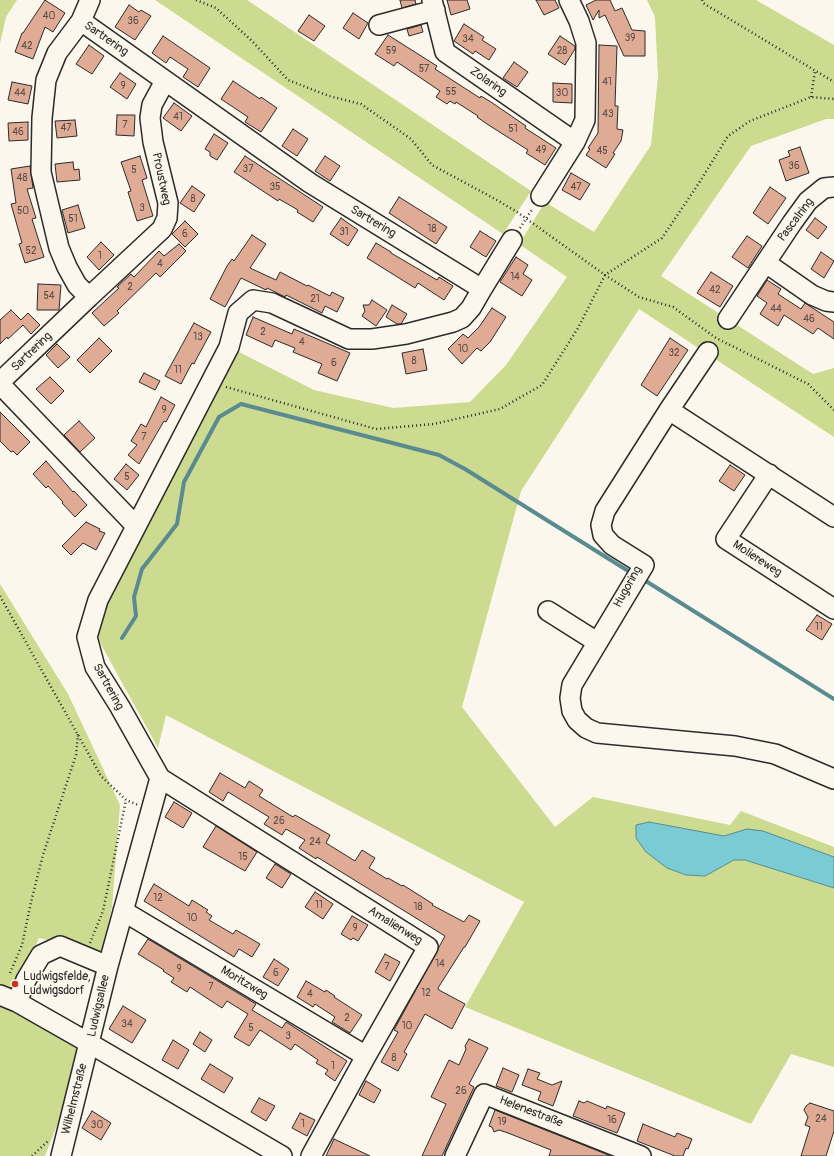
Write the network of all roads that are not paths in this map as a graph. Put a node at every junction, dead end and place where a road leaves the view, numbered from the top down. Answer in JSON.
{"nodes":[{"id":1,"x":90,"y":0,"type":"edge"},
{"id":2,"x":569,"y":0,"type":"edge"},
{"id":3,"x":433,"y":5,"type":"edge"},
{"id":4,"x":81,"y":21,"type":"junction"},
{"id":5,"x":378,"y":26,"type":"dead end"},
{"id":6,"x":165,"y":81,"type":"junction"},
{"id":7,"x":575,"y":142,"type":"junction"},
{"id":8,"x":834,"y":187,"type":"edge"},
{"id":9,"x":541,"y":196,"type":"road end"},
{"id":10,"x":512,"y":240,"type":"road end"},
{"id":11,"x":766,"y":263,"type":"junction"},
{"id":12,"x":482,"y":289,"type":"junction"},
{"id":13,"x":89,"y":297,"type":"junction"},
{"id":14,"x":834,"y":302,"type":"edge"},
{"id":15,"x":728,"y":319,"type":"dead end"},
{"id":16,"x":712,"y":345,"type":"road end"},
{"id":17,"x":0,"y":383,"type":"edge"},
{"id":18,"x":669,"y":410,"type":"junction"},
{"id":19,"x":769,"y":474,"type":"junction"},
{"id":20,"x":834,"y":517,"type":"edge"},
{"id":21,"x":136,"y":526,"type":"junction"},
{"id":22,"x":834,"y":609,"type":"edge"},
{"id":23,"x":548,"y":611,"type":"dead end"},
{"id":24,"x":597,"y":642,"type":"junction"},
{"id":25,"x":160,"y":778,"type":"junction"},
{"id":26,"x":834,"y":779,"type":"edge"},
{"id":27,"x":123,"y":911,"type":"junction"},
{"id":28,"x":108,"y":966,"type":"junction"},
{"id":29,"x":9,"y":998,"type":"edge"},
{"id":30,"x":89,"y":1043,"type":"junction"},
{"id":31,"x":366,"y":1056,"type":"junction"},
{"id":32,"x":61,"y":1156,"type":"edge"},
{"id":33,"x":282,"y":1156,"type":"edge"},
{"id":34,"x":311,"y":1156,"type":"edge"},
{"id":35,"x":455,"y":1156,"type":"edge"},
{"id":36,"x":641,"y":1156,"type":"edge"}],
"edges":[{"from":1,"to":4,"type":"street"},
{"from":2,"to":7,"type":"street"},
{"from":3,"to":5,"type":"street"},
{"from":3,"to":7,"type":"street","name":"Zolaring"},
{"from":4,"to":6,"type":"street","name":"Sartrering"},
{"from":4,"to":13,"type":"street","name":"Sartrering"},
{"from":6,"to":12,"type":"street","name":"Sartrering"},
{"from":6,"to":13,"type":"street","name":"Proustweg"},
{"from":7,"to":9,"type":"street"},
{"from":8,"to":11,"type":"street","name":"Pascalring"},
{"from":10,"to":12,"type":"street","name":"Sartrering"},
{"from":11,"to":14,"type":"street"},
{"from":11,"to":15,"type":"street","name":"Pascalring"},
{"from":12,"to":21,"type":"street","name":"Sartrering"},
{"from":13,"to":17,"type":"street","name":"Sartrering"},
{"from":16,"to":18,"type":"street"},
{"from":17,"to":21,"type":"street","name":"Sartrering"},
{"from":18,"to":19,"type":"street"},
{"from":18,"to":24,"type":"street","name":"Hugoring"},
{"from":19,"to":20,"type":"street"},
{"from":19,"to":22,"type":"street","name":"Moliereweg"},
{"from":21,"to":25,"type":"street","name":"Sartrering"},
{"from":23,"to":24,"type":"street"},
{"from":24,"to":26,"type":"street","name":"Hugoring"},
{"from":25,"to":27,"type":"street","name":"Ludwigsallee"},
{"from":25,"to":31,"type":"street","name":"Amalienweg"},
{"from":27,"to":28,"type":"street","name":"Ludwigsallee"},
{"from":27,"to":31,"type":"street","name":"Moritzweg"},
{"from":28,"to":29,"type":"street"},
{"from":28,"to":30,"type":"street","name":"Ludwigsallee"},
{"from":29,"to":30,"type":"street"},
{"from":30,"to":32,"type":"street","name":"Wilhelmstraße"},
{"from":30,"to":33,"type":"street","name":"Ludwigsallee"},
{"from":31,"to":34,"type":"street","name":"Amalienweg"},
{"from":35,"to":36,"type":"street","name":"Helenestraße"}]}
